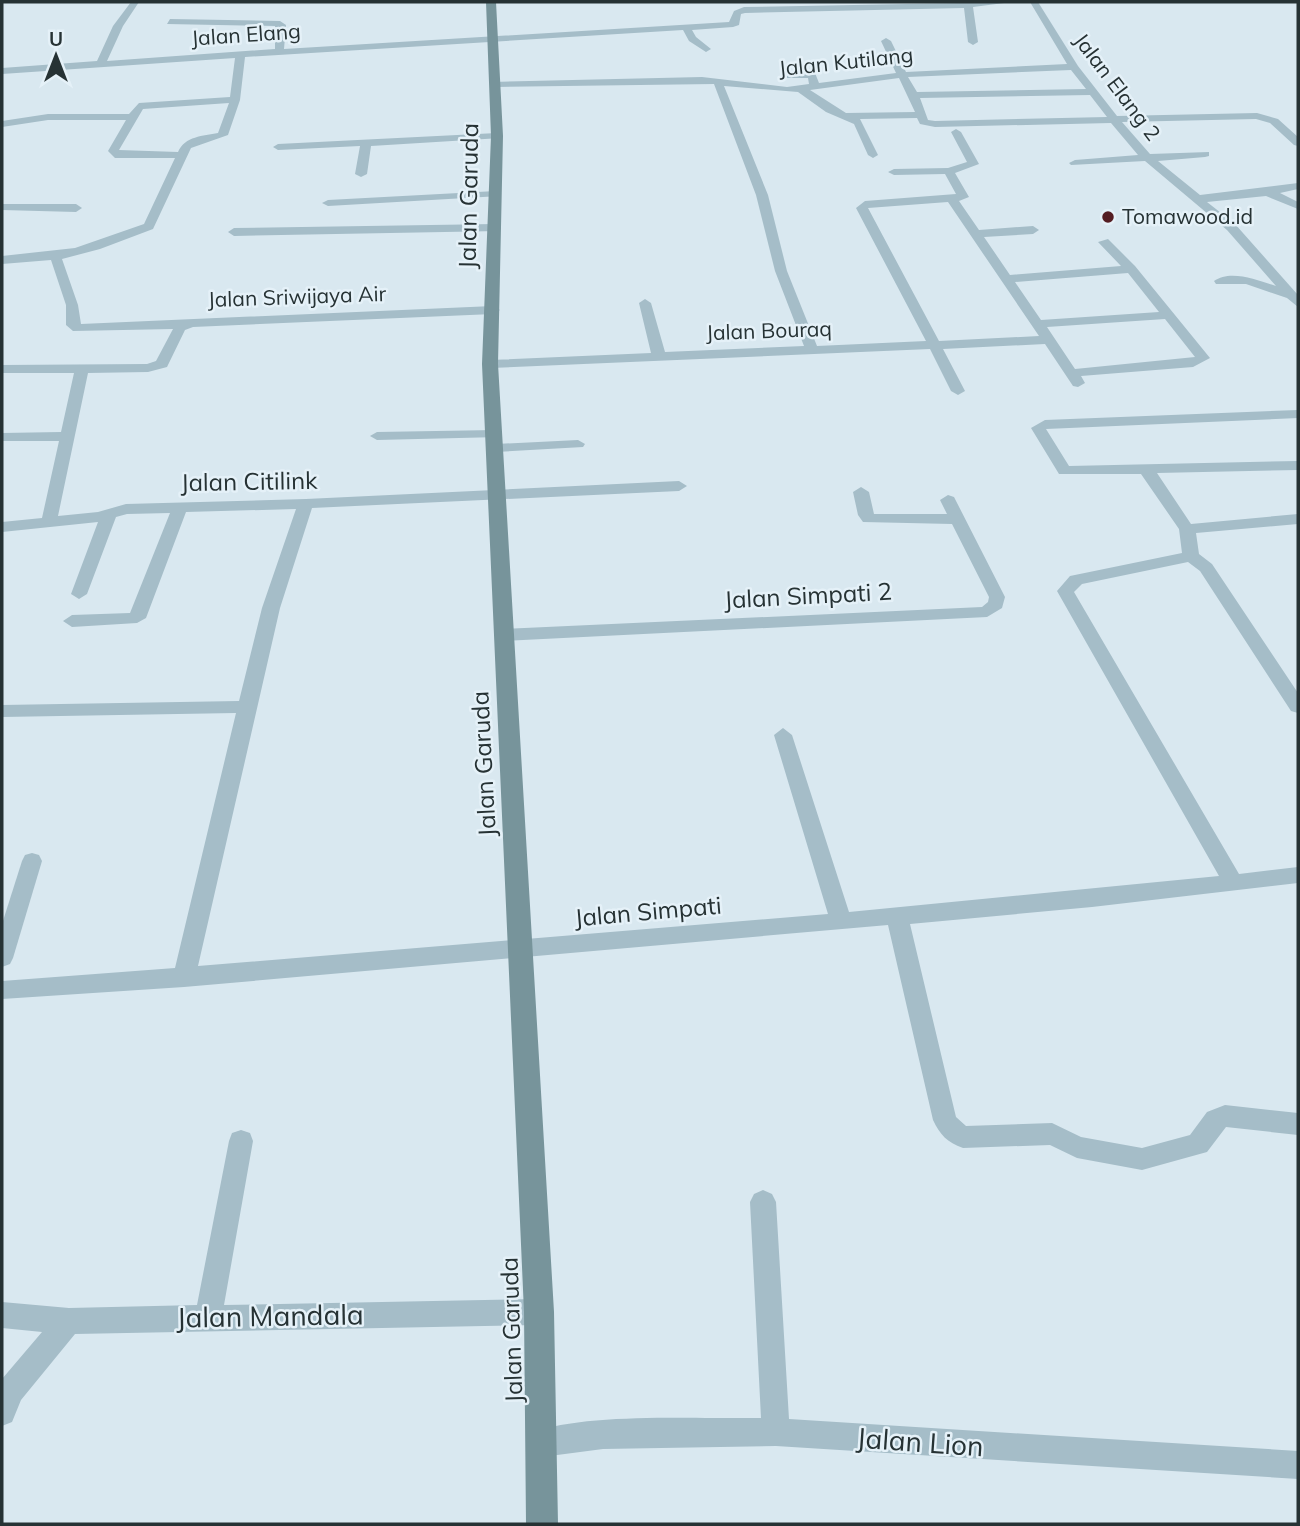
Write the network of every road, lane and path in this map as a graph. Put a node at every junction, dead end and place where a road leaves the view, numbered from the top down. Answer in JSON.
{"nodes":[{"id":1,"x":135,"y":2,"type":"edge"},
{"id":2,"x":491,"y":2,"type":"edge"},
{"id":3,"x":1008,"y":2,"type":"edge"},
{"id":4,"x":1034,"y":2,"type":"edge"},
{"id":5,"x":972,"y":3,"type":"edge"},
{"id":6,"x":896,"y":4,"type":"edge"},
{"id":7,"x":846,"y":5,"type":"edge"},
{"id":8,"x":751,"y":6,"type":"edge"},
{"id":9,"x":170,"y":22,"type":"dead end"},
{"id":10,"x":687,"y":28,"type":"junction"},
{"id":11,"x":493,"y":37,"type":"junction"},
{"id":12,"x":887,"y":41,"type":"dead end"},
{"id":13,"x":973,"y":42,"type":"dead end"},
{"id":14,"x":706,"y":49,"type":"dead end"},
{"id":15,"x":279,"y":53,"type":"junction"},
{"id":16,"x":240,"y":55,"type":"junction"},
{"id":17,"x":102,"y":64,"type":"junction"},
{"id":18,"x":1074,"y":67,"type":"junction"},
{"id":19,"x":2,"y":71,"type":"edge"},
{"id":20,"x":785,"y":75,"type":"dead end"},
{"id":21,"x":901,"y":77,"type":"junction"},
{"id":22,"x":718,"y":82,"type":"junction"},
{"id":23,"x":496,"y":84,"type":"junction"},
{"id":24,"x":815,"y":86,"type":"junction"},
{"id":25,"x":801,"y":89,"type":"junction"},
{"id":26,"x":1096,"y":92,"type":"junction"},
{"id":27,"x":914,"y":95,"type":"junction"},
{"id":28,"x":235,"y":100,"type":"junction"},
{"id":29,"x":921,"y":115,"type":"junction"},
{"id":30,"x":846,"y":116,"type":"junction"},
{"id":31,"x":131,"y":117,"type":"junction"},
{"id":32,"x":1114,"y":120,"type":"junction"},
{"id":33,"x":2,"y":124,"type":"edge"},
{"id":34,"x":956,"y":132,"type":"dead end"},
{"id":35,"x":498,"y":136,"type":"junction"},
{"id":36,"x":366,"y":143,"type":"junction"},
{"id":37,"x":1298,"y":143,"type":"edge"},
{"id":38,"x":278,"y":148,"type":"dead end"},
{"id":39,"x":1205,"y":154,"type":"dead end"},
{"id":40,"x":180,"y":155,"type":"junction"},
{"id":41,"x":873,"y":155,"type":"dead end"},
{"id":42,"x":1147,"y":158,"type":"junction"},
{"id":43,"x":1075,"y":163,"type":"dead end"},
{"id":44,"x":949,"y":170,"type":"junction"},
{"id":45,"x":894,"y":172,"type":"dead end"},
{"id":46,"x":360,"y":174,"type":"dead end"},
{"id":47,"x":1298,"y":187,"type":"edge"},
{"id":48,"x":1268,"y":191,"type":"junction"},
{"id":49,"x":496,"y":194,"type":"junction"},
{"id":50,"x":1199,"y":199,"type":"junction"},
{"id":51,"x":952,"y":200,"type":"junction"},
{"id":52,"x":328,"y":203,"type":"dead end"},
{"id":53,"x":1298,"y":206,"type":"edge"},
{"id":54,"x":2,"y":207,"type":"edge"},
{"id":55,"x":76,"y":208,"type":"dead end"},
{"id":56,"x":495,"y":228,"type":"junction"},
{"id":57,"x":1033,"y":230,"type":"dead end"},
{"id":58,"x":234,"y":232,"type":"dead end"},
{"id":59,"x":975,"y":234,"type":"junction"},
{"id":60,"x":1104,"y":242,"type":"dead end"},
{"id":61,"x":56,"y":258,"type":"junction"},
{"id":62,"x":2,"y":260,"type":"edge"},
{"id":63,"x":1131,"y":269,"type":"junction"},
{"id":64,"x":1006,"y":279,"type":"junction"},
{"id":65,"x":1220,"y":281,"type":"dead end"},
{"id":66,"x":1294,"y":299,"type":"edge"},
{"id":67,"x":645,"y":303,"type":"dead end"},
{"id":68,"x":493,"y":310,"type":"junction"},
{"id":69,"x":1165,"y":315,"type":"junction"},
{"id":70,"x":1039,"y":324,"type":"junction"},
{"id":71,"x":183,"y":325,"type":"junction"},
{"id":72,"x":1050,"y":340,"type":"junction"},
{"id":73,"x":936,"y":345,"type":"junction"},
{"id":74,"x":812,"y":351,"type":"junction"},
{"id":75,"x":659,"y":357,"type":"junction"},
{"id":76,"x":491,"y":364,"type":"junction"},
{"id":77,"x":82,"y":367,"type":"junction"},
{"id":78,"x":2,"y":369,"type":"edge"},
{"id":79,"x":958,"y":391,"type":"dead end"},
{"id":80,"x":1298,"y":414,"type":"edge"},
{"id":81,"x":67,"y":436,"type":"junction"},
{"id":82,"x":377,"y":436,"type":"dead end"},
{"id":83,"x":2,"y":437,"type":"edge"},
{"id":84,"x":496,"y":441,"type":"junction"},
{"id":85,"x":578,"y":444,"type":"dead end"},
{"id":86,"x":1298,"y":465,"type":"edge"},
{"id":87,"x":1146,"y":469,"type":"junction"},
{"id":88,"x":679,"y":486,"type":"dead end"},
{"id":89,"x":861,"y":492,"type":"dead end"},
{"id":90,"x":498,"y":496,"type":"junction"},
{"id":91,"x":948,"y":500,"type":"dead end"},
{"id":92,"x":306,"y":504,"type":"junction"},
{"id":93,"x":180,"y":507,"type":"junction"},
{"id":94,"x":108,"y":516,"type":"junction"},
{"id":95,"x":957,"y":519,"type":"junction"},
{"id":96,"x":1298,"y":519,"type":"edge"},
{"id":97,"x":49,"y":523,"type":"junction"},
{"id":98,"x":6,"y":526,"type":"edge"},
{"id":99,"x":1187,"y":529,"type":"junction"},
{"id":100,"x":2,"y":543,"type":"edge"},
{"id":101,"x":1191,"y":556,"type":"junction"},
{"id":102,"x":79,"y":594,"type":"dead end"},
{"id":103,"x":72,"y":621,"type":"dead end"},
{"id":104,"x":504,"y":635,"type":"junction"},
{"id":105,"x":247,"y":707,"type":"junction"},
{"id":106,"x":1298,"y":707,"type":"edge"},
{"id":107,"x":2,"y":711,"type":"edge"},
{"id":108,"x":783,"y":734,"type":"dead end"},
{"id":109,"x":32,"y":861,"type":"dead end"},
{"id":110,"x":1298,"y":876,"type":"edge"},
{"id":111,"x":1234,"y":884,"type":"junction"},
{"id":112,"x":897,"y":916,"type":"junction"},
{"id":113,"x":841,"y":921,"type":"junction"},
{"id":114,"x":519,"y":950,"type":"junction"},
{"id":115,"x":2,"y":958,"type":"edge"},
{"id":116,"x":184,"y":978,"type":"junction"},
{"id":117,"x":2,"y":990,"type":"edge"},
{"id":118,"x":1298,"y":1124,"type":"edge"},
{"id":119,"x":242,"y":1141,"type":"dead end"},
{"id":120,"x":764,"y":1202,"type":"dead end"},
{"id":121,"x":539,"y":1312,"type":"junction"},
{"id":122,"x":2,"y":1315,"type":"edge"},
{"id":123,"x":208,"y":1317,"type":"junction"},
{"id":124,"x":69,"y":1321,"type":"junction"},
{"id":125,"x":2,"y":1412,"type":"edge"},
{"id":126,"x":776,"y":1432,"type":"junction"},
{"id":127,"x":542,"y":1443,"type":"junction"},
{"id":128,"x":1298,"y":1465,"type":"edge"},
{"id":129,"x":542,"y":1524,"type":"edge"}],
"edges":[{"from":1,"to":17,"type":"street"},
{"from":2,"to":11,"type":"street","name":"Jalan Garuda"},
{"from":3,"to":5,"type":"street"},
{"from":4,"to":18,"type":"street","name":"Jalan Elang 2"},
{"from":5,"to":6,"type":"street"},
{"from":5,"to":13,"type":"street"},
{"from":6,"to":7,"type":"street"},
{"from":7,"to":8,"type":"street"},
{"from":8,"to":10,"type":"street","name":"Jalan Elang"},
{"from":9,"to":15,"type":"street"},
{"from":10,"to":11,"type":"street","name":"Jalan Elang"},
{"from":10,"to":14,"type":"street"},
{"from":11,"to":15,"type":"street","name":"Jalan Elang"},
{"from":11,"to":23,"type":"street","name":"Jalan Garuda"},
{"from":12,"to":21,"type":"street"},
{"from":15,"to":16,"type":"street","name":"Jalan Elang"},
{"from":16,"to":17,"type":"street","name":"Jalan Elang"},
{"from":16,"to":28,"type":"street"},
{"from":17,"to":19,"type":"street","name":"Jalan Elang"},
{"from":18,"to":21,"type":"street","name":"Jalan Kutilang"},
{"from":18,"to":26,"type":"street","name":"Jalan Elang 2"},
{"from":20,"to":24,"type":"street"},
{"from":21,"to":24,"type":"street","name":"Jalan Kutilang"},
{"from":21,"to":27,"type":"street"},
{"from":22,"to":23,"type":"street","name":"Jalan Kutilang"},
{"from":22,"to":25,"type":"street","name":"Jalan Kutilang"},
{"from":22,"to":74,"type":"street"},
{"from":23,"to":35,"type":"street","name":"Jalan Garuda"},
{"from":24,"to":25,"type":"street","name":"Jalan Kutilang"},
{"from":25,"to":30,"type":"street"},
{"from":26,"to":27,"type":"street"},
{"from":26,"to":32,"type":"street","name":"Jalan Elang 2"},
{"from":27,"to":29,"type":"street"},
{"from":28,"to":31,"type":"street"},
{"from":28,"to":40,"type":"street"},
{"from":29,"to":30,"type":"street"},
{"from":29,"to":32,"type":"street"},
{"from":30,"to":41,"type":"street"},
{"from":31,"to":33,"type":"street"},
{"from":31,"to":40,"type":"street"},
{"from":32,"to":37,"type":"street"},
{"from":32,"to":42,"type":"street","name":"Jalan Elang 2"},
{"from":34,"to":44,"type":"street"},
{"from":35,"to":36,"type":"street"},
{"from":35,"to":49,"type":"street","name":"Jalan Garuda"},
{"from":36,"to":38,"type":"street"},
{"from":36,"to":46,"type":"street"},
{"from":39,"to":42,"type":"street"},
{"from":40,"to":61,"type":"street"},
{"from":42,"to":43,"type":"street"},
{"from":42,"to":50,"type":"street","name":"Jalan Elang 2"},
{"from":44,"to":45,"type":"street"},
{"from":44,"to":51,"type":"street"},
{"from":47,"to":48,"type":"street"},
{"from":48,"to":50,"type":"street"},
{"from":48,"to":53,"type":"street"},
{"from":49,"to":52,"type":"street"},
{"from":49,"to":56,"type":"street","name":"Jalan Garuda"},
{"from":50,"to":66,"type":"street","name":"Jalan Elang 2"},
{"from":51,"to":59,"type":"street"},
{"from":51,"to":73,"type":"street"},
{"from":54,"to":55,"type":"street"},
{"from":56,"to":58,"type":"street"},
{"from":56,"to":68,"type":"street","name":"Jalan Garuda"},
{"from":57,"to":59,"type":"street"},
{"from":59,"to":64,"type":"street"},
{"from":60,"to":63,"type":"street"},
{"from":61,"to":62,"type":"street"},
{"from":61,"to":71,"type":"street"},
{"from":63,"to":64,"type":"street"},
{"from":63,"to":69,"type":"street"},
{"from":64,"to":70,"type":"street"},
{"from":65,"to":66,"type":"street"},
{"from":67,"to":75,"type":"street"},
{"from":68,"to":71,"type":"street","name":"Jalan Sriwijaya Air"},
{"from":68,"to":76,"type":"street","name":"Jalan Garuda"},
{"from":69,"to":70,"type":"street"},
{"from":69,"to":72,"type":"street"},
{"from":70,"to":72,"type":"street"},
{"from":71,"to":77,"type":"street","name":"Jalan Sriwijaya Air"},
{"from":72,"to":73,"type":"street","name":"Jalan Bouraq"},
{"from":73,"to":74,"type":"street","name":"Jalan Bouraq"},
{"from":73,"to":79,"type":"street"},
{"from":74,"to":75,"type":"street","name":"Jalan Bouraq"},
{"from":75,"to":76,"type":"street","name":"Jalan Bouraq"},
{"from":76,"to":84,"type":"street","name":"Jalan Garuda"},
{"from":77,"to":78,"type":"street","name":"Jalan Sriwijaya Air"},
{"from":77,"to":81,"type":"street"},
{"from":80,"to":87,"type":"street"},
{"from":81,"to":83,"type":"street"},
{"from":81,"to":97,"type":"street"},
{"from":82,"to":84,"type":"street"},
{"from":84,"to":85,"type":"street"},
{"from":84,"to":90,"type":"street","name":"Jalan Garuda"},
{"from":86,"to":87,"type":"street"},
{"from":87,"to":99,"type":"street"},
{"from":88,"to":90,"type":"street","name":"Jalan Citilink"},
{"from":89,"to":95,"type":"street"},
{"from":90,"to":92,"type":"street","name":"Jalan Citilink"},
{"from":90,"to":104,"type":"street","name":"Jalan Garuda"},
{"from":91,"to":95,"type":"street","name":"Jalan Simpati 2"},
{"from":92,"to":93,"type":"street","name":"Jalan Citilink"},
{"from":92,"to":105,"type":"street"},
{"from":93,"to":94,"type":"street","name":"Jalan Citilink"},
{"from":93,"to":103,"type":"street"},
{"from":94,"to":97,"type":"street","name":"Jalan Citilink"},
{"from":94,"to":102,"type":"street"},
{"from":95,"to":104,"type":"street","name":"Jalan Simpati 2"},
{"from":96,"to":99,"type":"street"},
{"from":97,"to":98,"type":"street","name":"Jalan Citilink"},
{"from":98,"to":100,"type":"street"},
{"from":99,"to":101,"type":"street"},
{"from":101,"to":106,"type":"street"},
{"from":101,"to":111,"type":"street"},
{"from":104,"to":114,"type":"street","name":"Jalan Garuda"},
{"from":105,"to":107,"type":"street"},
{"from":105,"to":116,"type":"street"},
{"from":108,"to":113,"type":"street"},
{"from":109,"to":115,"type":"street"},
{"from":110,"to":111,"type":"street","name":"Jalan Simpati"},
{"from":111,"to":112,"type":"street","name":"Jalan Simpati"},
{"from":112,"to":113,"type":"street","name":"Jalan Simpati"},
{"from":112,"to":118,"type":"street"},
{"from":113,"to":114,"type":"street","name":"Jalan Simpati"},
{"from":114,"to":116,"type":"street","name":"Jalan Simpati"},
{"from":114,"to":121,"type":"street","name":"Jalan Garuda"},
{"from":116,"to":117,"type":"street","name":"Jalan Simpati"},
{"from":119,"to":123,"type":"street"},
{"from":120,"to":126,"type":"street"},
{"from":121,"to":123,"type":"street","name":"Jalan Mandala"},
{"from":121,"to":127,"type":"street","name":"Jalan Garuda"},
{"from":122,"to":124,"type":"street","name":"Jalan Mandala"},
{"from":123,"to":124,"type":"street","name":"Jalan Mandala"},
{"from":124,"to":125,"type":"street"},
{"from":126,"to":127,"type":"street","name":"Jalan Lion"},
{"from":126,"to":128,"type":"street","name":"Jalan Lion"},
{"from":127,"to":129,"type":"street","name":"Jalan Garuda"}]}
